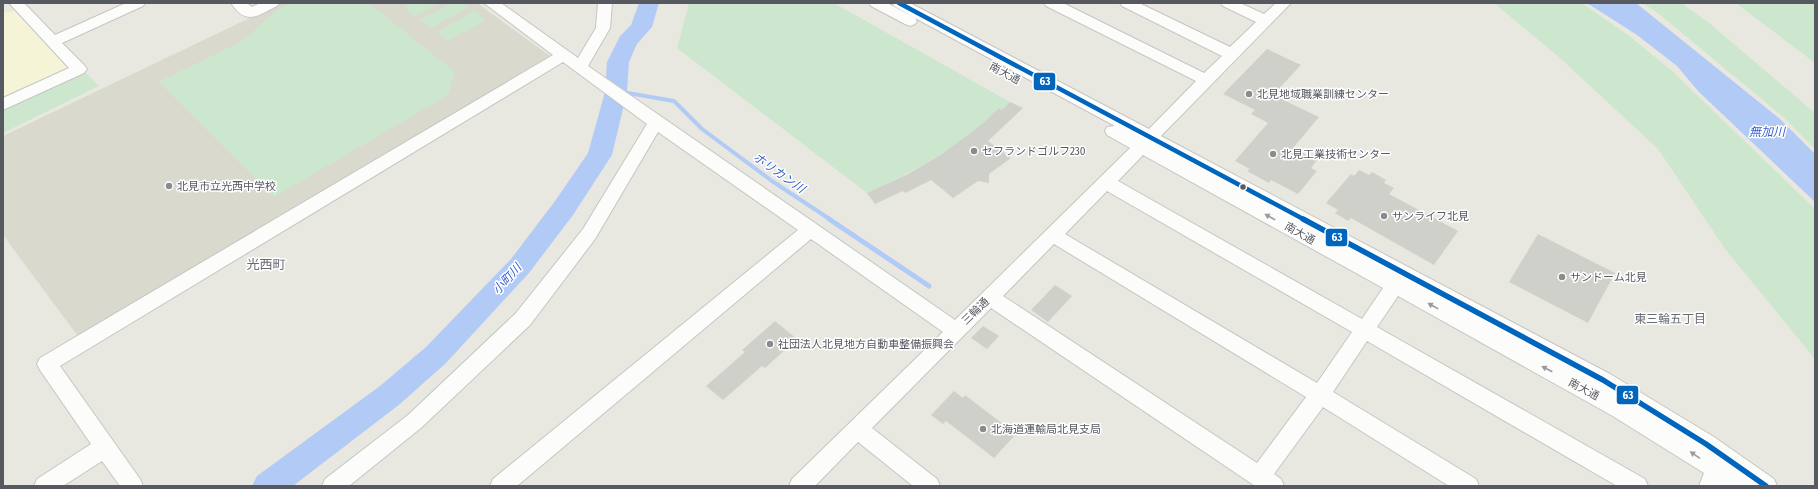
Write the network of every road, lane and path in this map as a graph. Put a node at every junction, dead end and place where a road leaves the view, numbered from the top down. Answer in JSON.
{"nodes":[{"id":1,"x":7,"y":3,"type":"edge"},
{"id":2,"x":16,"y":3,"type":"edge"},
{"id":3,"x":138,"y":3,"type":"edge"},
{"id":4,"x":238,"y":3,"type":"edge"},
{"id":5,"x":272,"y":3,"type":"edge"},
{"id":6,"x":491,"y":3,"type":"edge"},
{"id":7,"x":606,"y":3,"type":"edge"},
{"id":8,"x":876,"y":3,"type":"edge"},
{"id":9,"x":1051,"y":3,"type":"edge"},
{"id":10,"x":1127,"y":3,"type":"edge"},
{"id":11,"x":1228,"y":3,"type":"edge"},
{"id":12,"x":1284,"y":3,"type":"edge"},
{"id":13,"x":3,"y":5,"type":"edge"},
{"id":14,"x":912,"y":9,"type":"edge"},
{"id":15,"x":1265,"y":20,"type":"junction"},
{"id":16,"x":53,"y":41,"type":"junction"},
{"id":17,"x":1232,"y":54,"type":"junction"},
{"id":18,"x":577,"y":65,"type":"junction"},
{"id":19,"x":1206,"y":80,"type":"junction"},
{"id":20,"x":3,"y":105,"type":"edge"},
{"id":21,"x":651,"y":118,"type":"junction"},
{"id":22,"x":1146,"y":142,"type":"junction"},
{"id":23,"x":1106,"y":182,"type":"junction"},
{"id":24,"x":811,"y":229,"type":"junction"},
{"id":25,"x":1053,"y":235,"type":"junction"},
{"id":26,"x":1399,"y":279,"type":"junction"},
{"id":27,"x":989,"y":297,"type":"junction"},
{"id":28,"x":1364,"y":329,"type":"junction"},
{"id":29,"x":956,"y":330,"type":"junction"},
{"id":30,"x":1320,"y":395,"type":"junction"},
{"id":31,"x":857,"y":429,"type":"junction"},
{"id":32,"x":105,"y":447,"type":"junction"},
{"id":33,"x":1716,"y":470,"type":"edge"},
{"id":34,"x":1266,"y":481,"type":"edge"},
{"id":35,"x":45,"y":486,"type":"edge"},
{"id":36,"x":132,"y":486,"type":"edge"},
{"id":37,"x":333,"y":486,"type":"edge"},
{"id":38,"x":501,"y":486,"type":"edge"},
{"id":39,"x":800,"y":486,"type":"edge"},
{"id":40,"x":929,"y":486,"type":"edge"},
{"id":41,"x":1468,"y":486,"type":"edge"},
{"id":42,"x":1637,"y":486,"type":"edge"},
{"id":43,"x":1738,"y":486,"type":"edge"},
{"id":44,"x":1766,"y":486,"type":"edge"}],
"edges":[{"from":1,"to":13,"type":"street"},
{"from":2,"to":16,"type":"street"},
{"from":3,"to":16,"type":"street"},
{"from":4,"to":5,"type":"street"},
{"from":6,"to":18,"type":"street"},
{"from":7,"to":18,"type":"street"},
{"from":8,"to":14,"type":"street","name":"南大通"},
{"from":9,"to":19,"type":"street"},
{"from":10,"to":17,"type":"street"},
{"from":11,"to":15,"type":"street"},
{"from":12,"to":15,"type":"street","name":"三輪通"},
{"from":14,"to":22,"type":"street","name":"南大通"},
{"from":15,"to":17,"type":"street","name":"三輪通"},
{"from":16,"to":20,"type":"street"},
{"from":17,"to":19,"type":"street","name":"三輪通"},
{"from":18,"to":21,"type":"street"},
{"from":18,"to":32,"type":"street"},
{"from":19,"to":22,"type":"street","name":"三輪通"},
{"from":21,"to":24,"type":"street"},
{"from":21,"to":37,"type":"street"},
{"from":22,"to":23,"type":"street","name":"三輪通"},
{"from":22,"to":26,"type":"street","name":"南大通"},
{"from":23,"to":25,"type":"street","name":"三輪通"},
{"from":23,"to":28,"type":"street"},
{"from":24,"to":29,"type":"street"},
{"from":24,"to":38,"type":"street"},
{"from":25,"to":27,"type":"street","name":"三輪通"},
{"from":25,"to":30,"type":"street"},
{"from":26,"to":28,"type":"street"},
{"from":26,"to":33,"type":"street","name":"南大通"},
{"from":27,"to":29,"type":"street","name":"三輪通"},
{"from":27,"to":34,"type":"street"},
{"from":28,"to":30,"type":"street"},
{"from":28,"to":42,"type":"street"},
{"from":29,"to":31,"type":"street","name":"三輪通"},
{"from":30,"to":34,"type":"street"},
{"from":30,"to":41,"type":"street"},
{"from":31,"to":39,"type":"street","name":"三輪通"},
{"from":31,"to":40,"type":"street"},
{"from":32,"to":35,"type":"street"},
{"from":32,"to":36,"type":"street"},
{"from":33,"to":43,"type":"street","name":"南大通"},
{"from":33,"to":44,"type":"street","name":"南大通"}]}
